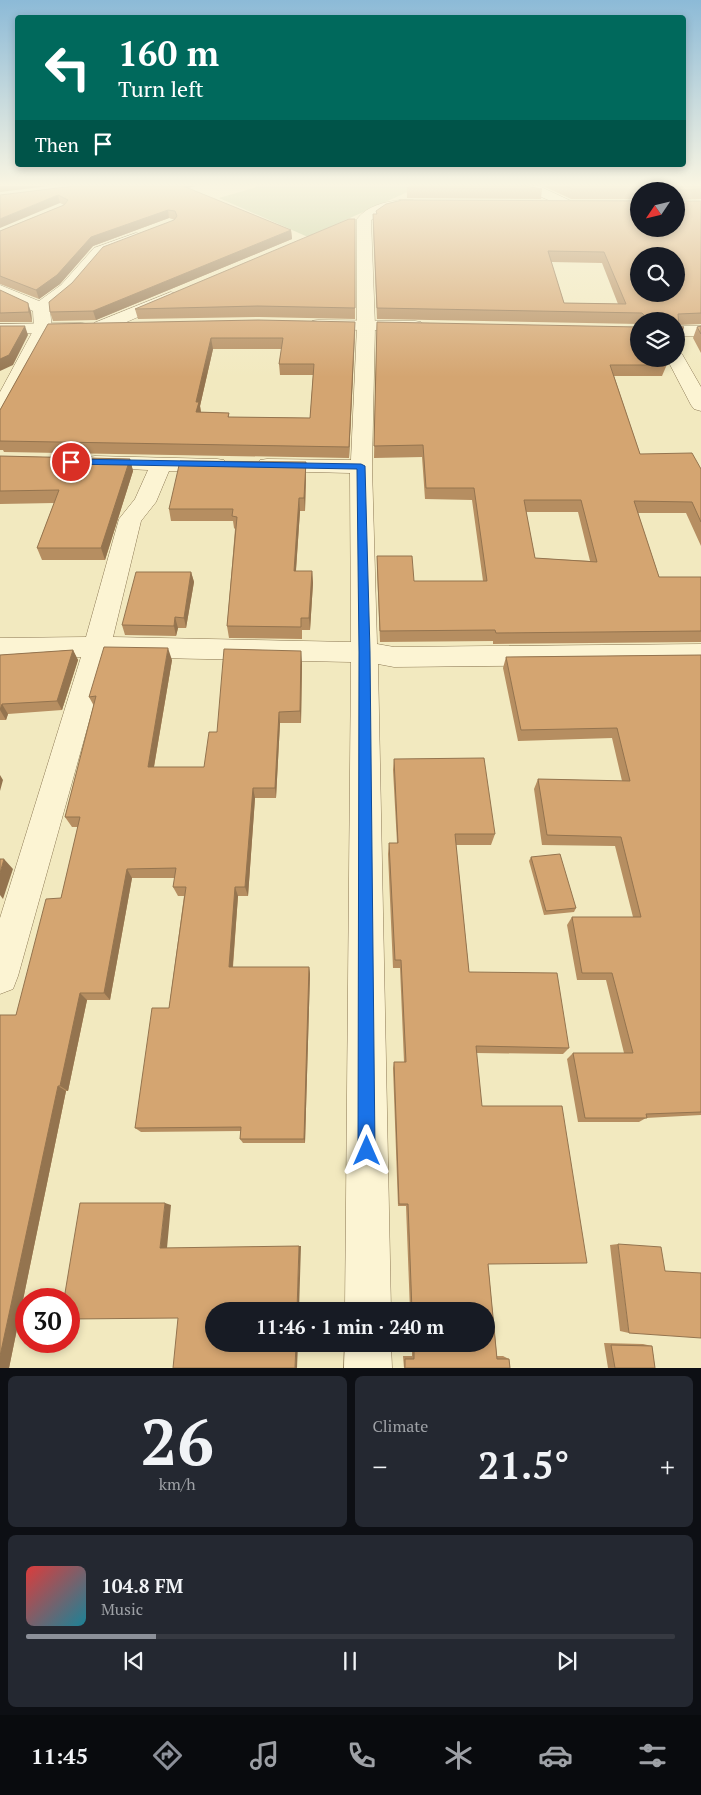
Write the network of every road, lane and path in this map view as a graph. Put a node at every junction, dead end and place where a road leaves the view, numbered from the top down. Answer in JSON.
{"nodes":[{"id":1,"x":102,"y":250,"type":"edge"},
{"id":2,"x":358,"y":250,"type":"edge"},
{"id":3,"x":0,"y":290,"type":"edge"},
{"id":4,"x":182,"y":292,"type":"edge"},
{"id":5,"x":41,"y":308,"type":"junction"},
{"id":6,"x":298,"y":325,"type":"edge"},
{"id":7,"x":150,"y":326,"type":"edge"},
{"id":8,"x":366,"y":326,"type":"junction"},
{"id":9,"x":100,"y":327,"type":"junction"},
{"id":10,"x":434,"y":327,"type":"edge"},
{"id":11,"x":0,"y":329,"type":"edge"},
{"id":12,"x":43,"y":330,"type":"junction"},
{"id":13,"x":685,"y":331,"type":"edge"},
{"id":14,"x":701,"y":331,"type":"edge"},
{"id":15,"x":681,"y":367,"type":"edge"},
{"id":16,"x":20,"y":373,"type":"junction"},
{"id":17,"x":0,"y":382,"type":"edge"},
{"id":18,"x":701,"y":405,"type":"edge"},
{"id":19,"x":0,"y":410,"type":"edge"},
{"id":20,"x":76,"y":462,"type":"edge"},
{"id":21,"x":161,"y":464,"type":"junction"},
{"id":22,"x":361,"y":466,"type":"junction"},
{"id":23,"x":97,"y":647,"type":"junction"},
{"id":24,"x":0,"y":648,"type":"edge"},
{"id":25,"x":364,"y":652,"type":"junction"},
{"id":26,"x":701,"y":654,"type":"edge"},
{"id":27,"x":0,"y":976,"type":"edge"},
{"id":28,"x":368,"y":1302,"type":"edge"},
{"id":29,"x":368,"y":1352,"type":"edge"},
{"id":30,"x":368,"y":1368,"type":"edge"}],
"edges":[{"from":1,"to":5,"type":"street"},
{"from":2,"to":8,"type":"street"},
{"from":3,"to":5,"type":"street"},
{"from":4,"to":9,"type":"street"},
{"from":5,"to":12,"type":"street"},
{"from":6,"to":8,"type":"street"},
{"from":7,"to":9,"type":"street"},
{"from":8,"to":10,"type":"street"},
{"from":8,"to":22,"type":"street"},
{"from":9,"to":12,"type":"street"},
{"from":11,"to":12,"type":"street"},
{"from":12,"to":16,"type":"street"},
{"from":13,"to":14,"type":"street"},
{"from":15,"to":18,"type":"street"},
{"from":16,"to":17,"type":"street"},
{"from":16,"to":19,"type":"street"},
{"from":20,"to":21,"type":"street"},
{"from":21,"to":22,"type":"street"},
{"from":21,"to":23,"type":"street"},
{"from":22,"to":25,"type":"street"},
{"from":23,"to":24,"type":"street"},
{"from":23,"to":25,"type":"street"},
{"from":23,"to":27,"type":"street"},
{"from":25,"to":26,"type":"street"},
{"from":25,"to":28,"type":"street"},
{"from":29,"to":30,"type":"street"}]}
